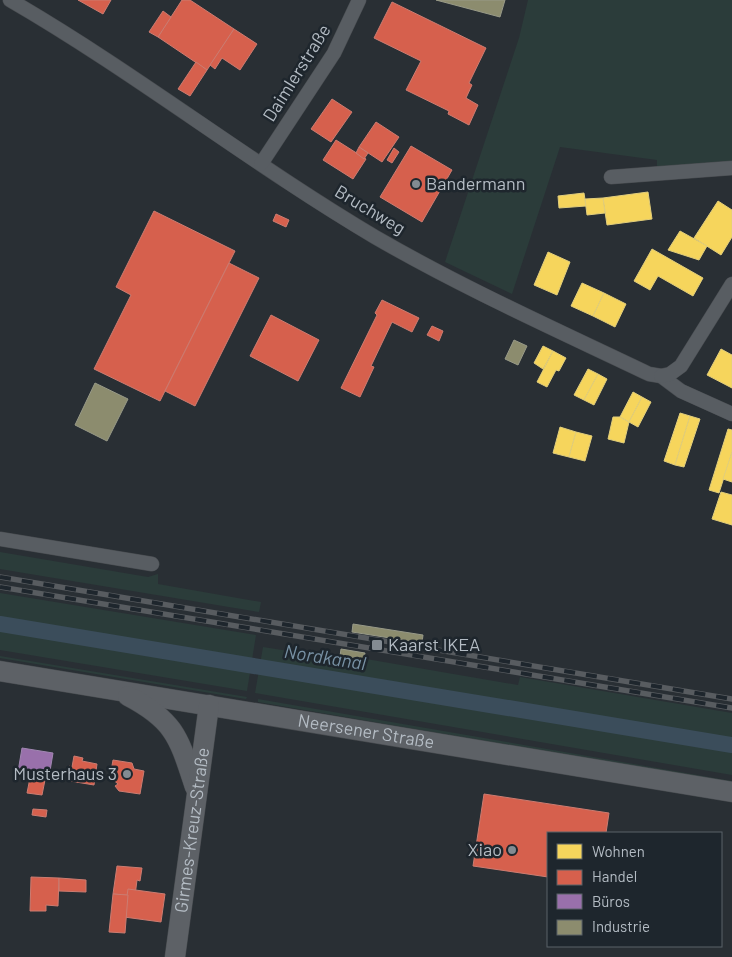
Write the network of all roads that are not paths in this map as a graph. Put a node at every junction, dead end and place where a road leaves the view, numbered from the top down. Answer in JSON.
{"nodes":[{"id":1,"x":10,"y":0,"type":"edge"},
{"id":2,"x":359,"y":0,"type":"edge"},
{"id":3,"x":261,"y":164,"type":"junction"},
{"id":4,"x":732,"y":168,"type":"edge"},
{"id":5,"x":611,"y":177,"type":"dead end"},
{"id":6,"x":732,"y":284,"type":"edge"},
{"id":7,"x":661,"y":376,"type":"junction"},
{"id":8,"x":732,"y":414,"type":"edge"},
{"id":9,"x":0,"y":539,"type":"edge"},
{"id":10,"x":152,"y":564,"type":"dead end"},
{"id":11,"x":0,"y":671,"type":"edge"},
{"id":12,"x":117,"y":690,"type":"junction"},
{"id":13,"x":209,"y":705,"type":"junction"},
{"id":14,"x":197,"y":792,"type":"junction"},
{"id":15,"x":732,"y":792,"type":"edge"},
{"id":16,"x":175,"y":957,"type":"edge"}],
"edges":[{"from":1,"to":3,"type":"street","name":"Bruchweg"},
{"from":2,"to":3,"type":"street","name":"Daimlerstraße"},
{"from":3,"to":7,"type":"street","name":"Bruchweg"},
{"from":4,"to":5,"type":"street"},
{"from":6,"to":7,"type":"street"},
{"from":7,"to":8,"type":"street","name":"Bruchweg"},
{"from":9,"to":10,"type":"street"},
{"from":11,"to":12,"type":"main road","name":"Neersener Straße"},
{"from":12,"to":13,"type":"main road","name":"Neersener Straße"},
{"from":12,"to":14,"type":"main road"},
{"from":13,"to":14,"type":"main road","name":"Girmes-Kreuz-Straße"},
{"from":13,"to":15,"type":"main road","name":"Neersener Straße"},
{"from":14,"to":16,"type":"main road","name":"Girmes-Kreuz-Straße"}]}
